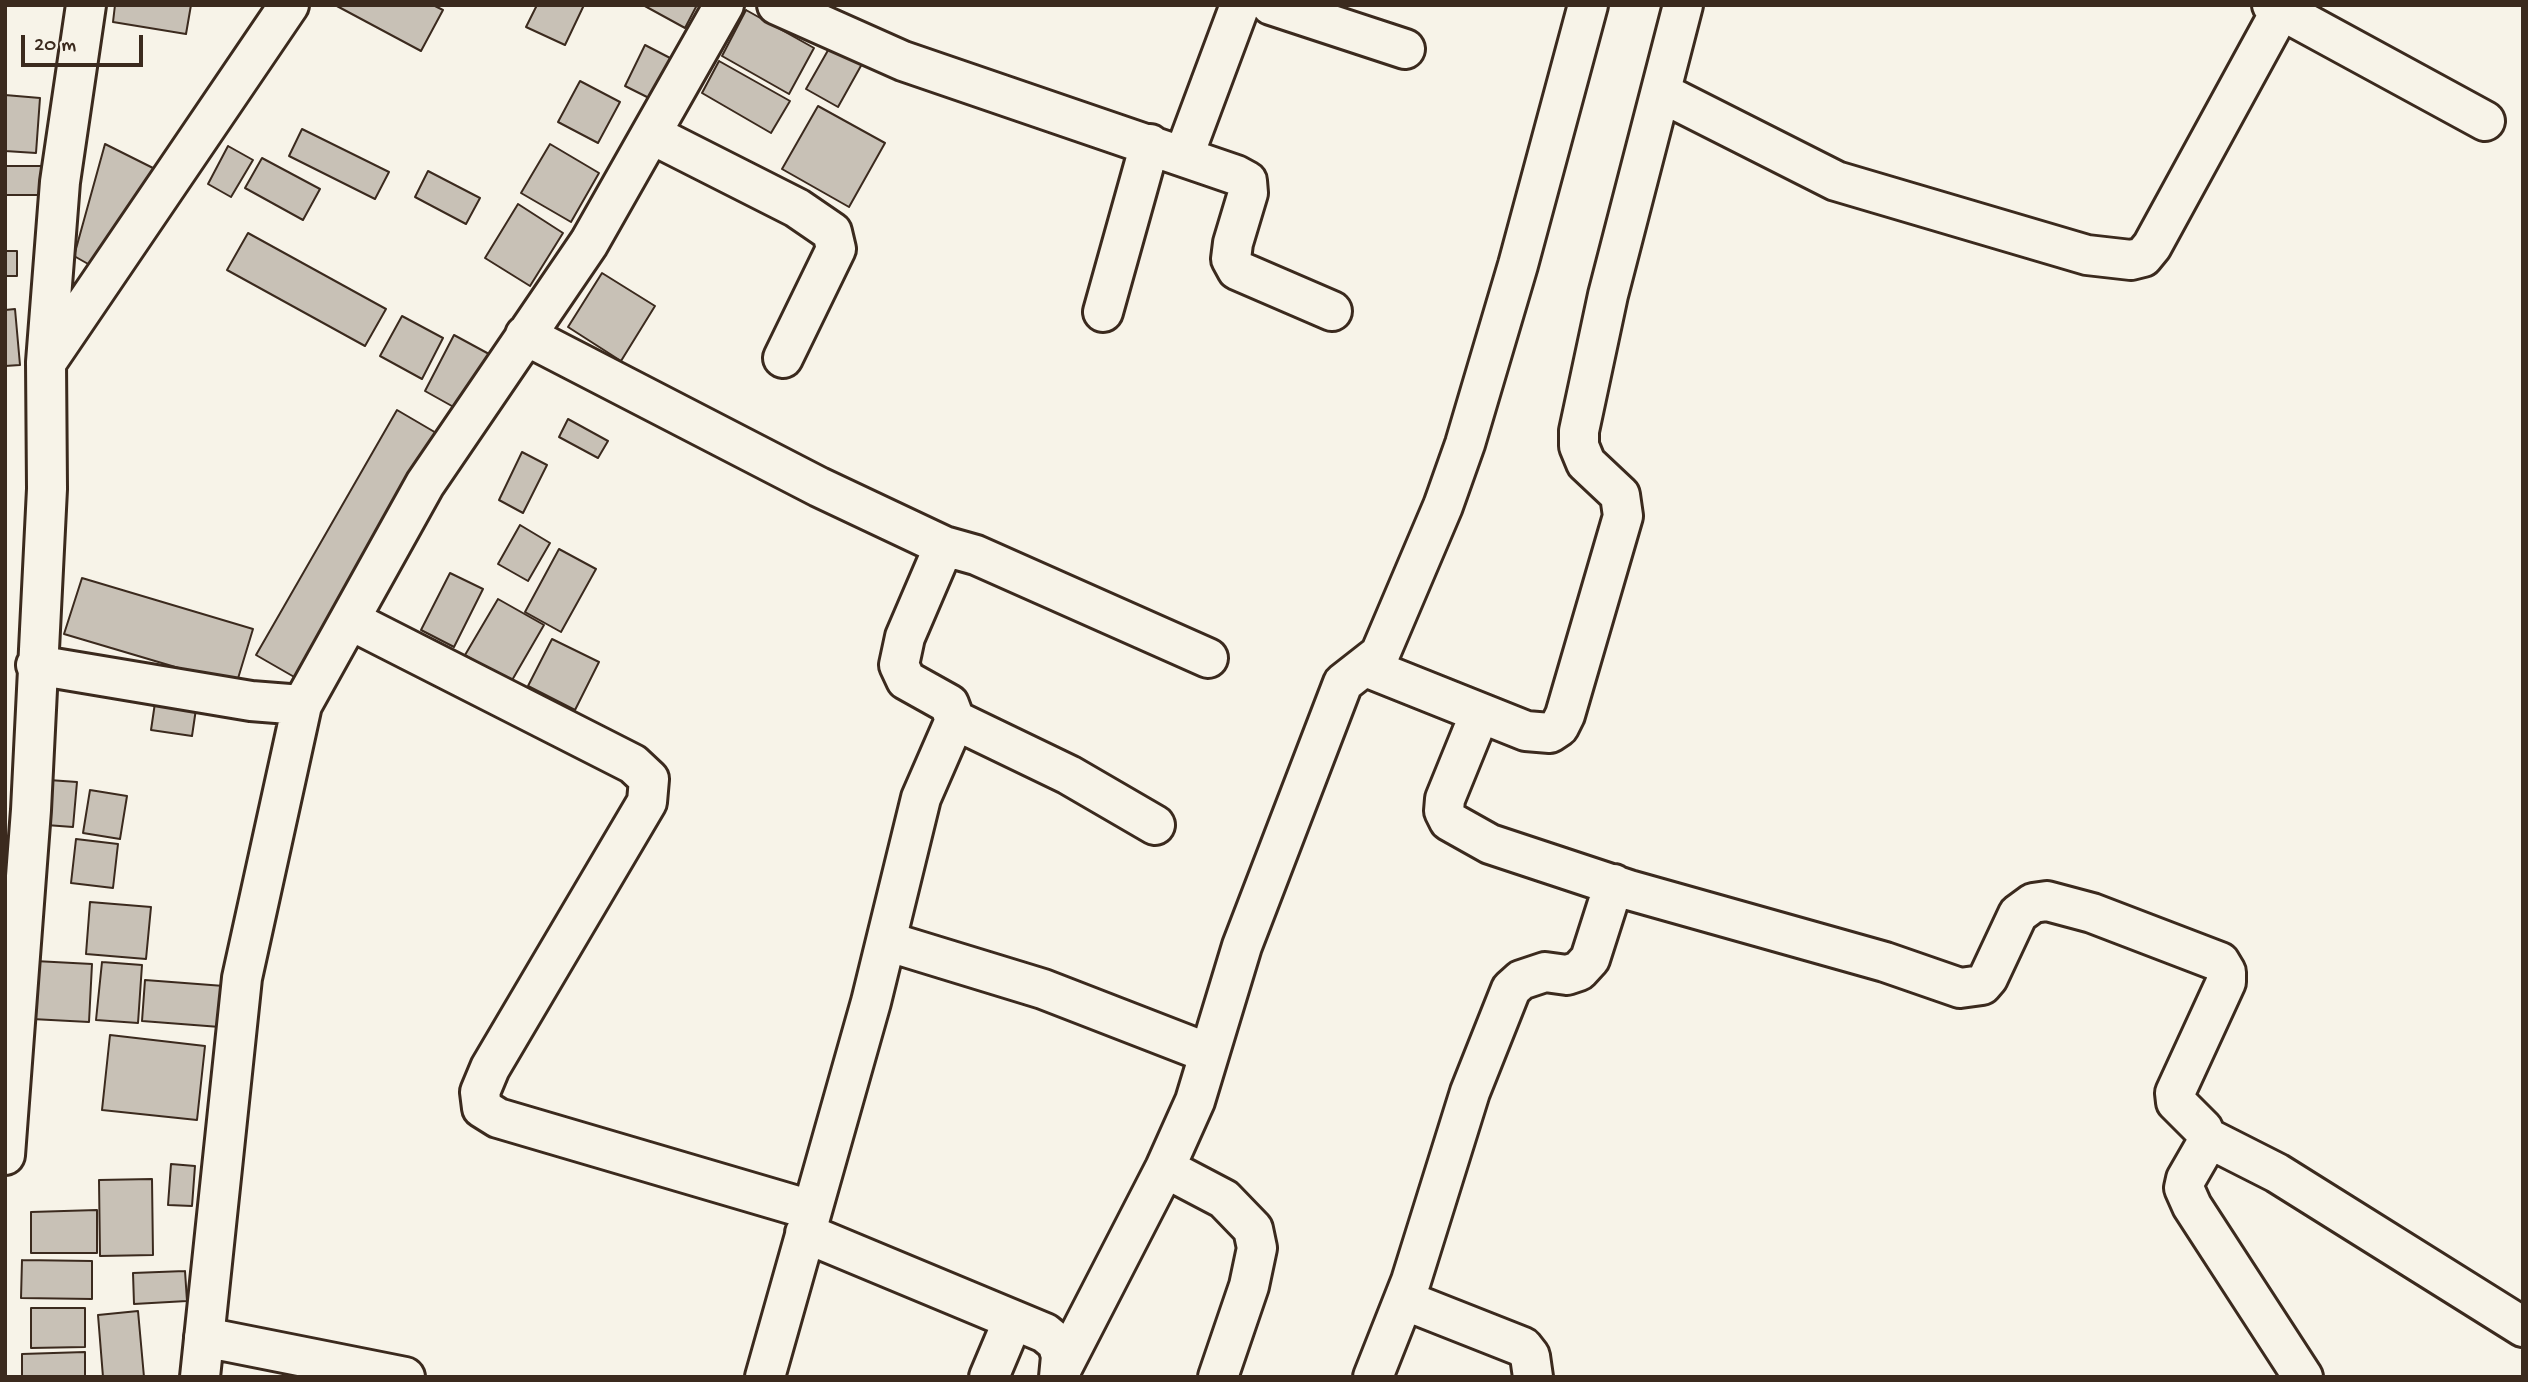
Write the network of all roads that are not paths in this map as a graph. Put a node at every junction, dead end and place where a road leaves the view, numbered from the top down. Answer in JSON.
{"nodes":[{"id":1,"x":86,"y":5,"type":"edge"},
{"id":2,"x":289,"y":5,"type":"edge"},
{"id":3,"x":724,"y":5,"type":"edge"},
{"id":4,"x":777,"y":5,"type":"edge"},
{"id":5,"x":1240,"y":5,"type":"edge"},
{"id":6,"x":1271,"y":5,"type":"edge"},
{"id":7,"x":1588,"y":5,"type":"edge"},
{"id":8,"x":1683,"y":5,"type":"edge"},
{"id":9,"x":2277,"y":7,"type":"edge"},
{"id":10,"x":1405,"y":49,"type":"dead end"},
{"id":11,"x":1662,"y":93,"type":"junction"},
{"id":12,"x":2485,"y":121,"type":"dead end"},
{"id":13,"x":651,"y":134,"type":"junction"},
{"id":14,"x":1167,"y":150,"type":"junction"},
{"id":15,"x":1332,"y":311,"type":"dead end"},
{"id":16,"x":1103,"y":312,"type":"dead end"},
{"id":17,"x":525,"y":335,"type":"junction"},
{"id":18,"x":783,"y":358,"type":"dead end"},
{"id":19,"x":46,"y":362,"type":"junction"},
{"id":20,"x":944,"y":546,"type":"junction"},
{"id":21,"x":350,"y":620,"type":"junction"},
{"id":22,"x":1208,"y":659,"type":"dead end"},
{"id":23,"x":36,"y":665,"type":"junction"},
{"id":24,"x":1366,"y":667,"type":"junction"},
{"id":25,"x":302,"y":705,"type":"junction"},
{"id":26,"x":1480,"y":713,"type":"junction"},
{"id":27,"x":956,"y":720,"type":"junction"},
{"id":28,"x":1154,"y":825,"type":"dead end"},
{"id":29,"x":1614,"y":884,"type":"junction"},
{"id":30,"x":886,"y":941,"type":"junction"},
{"id":31,"x":1208,"y":1053,"type":"junction"},
{"id":32,"x":2206,"y":1137,"type":"junction"},
{"id":33,"x":5,"y":1156,"type":"edge"},
{"id":34,"x":1165,"y":1168,"type":"junction"},
{"id":35,"x":808,"y":1221,"type":"junction"},
{"id":36,"x":1404,"y":1300,"type":"junction"},
{"id":37,"x":1013,"y":1320,"type":"junction"},
{"id":38,"x":2523,"y":1327,"type":"edge"},
{"id":39,"x":204,"y":1337,"type":"junction"},
{"id":40,"x":1061,"y":1372,"type":"edge"},
{"id":41,"x":200,"y":1377,"type":"edge"},
{"id":42,"x":405,"y":1377,"type":"edge"},
{"id":43,"x":765,"y":1377,"type":"edge"},
{"id":44,"x":989,"y":1377,"type":"edge"},
{"id":45,"x":1218,"y":1377,"type":"edge"},
{"id":46,"x":1373,"y":1377,"type":"edge"},
{"id":47,"x":1533,"y":1377,"type":"edge"},
{"id":48,"x":2303,"y":1377,"type":"edge"}],
"edges":[{"from":1,"to":19,"type":"street"},
{"from":2,"to":19,"type":"street"},
{"from":3,"to":13,"type":"street"},
{"from":4,"to":14,"type":"street"},
{"from":5,"to":14,"type":"street"},
{"from":6,"to":10,"type":"street"},
{"from":7,"to":24,"type":"street"},
{"from":8,"to":11,"type":"street"},
{"from":9,"to":11,"type":"street"},
{"from":9,"to":12,"type":"street"},
{"from":11,"to":26,"type":"street"},
{"from":13,"to":17,"type":"street"},
{"from":13,"to":18,"type":"street"},
{"from":14,"to":15,"type":"street"},
{"from":14,"to":16,"type":"street"},
{"from":17,"to":20,"type":"street"},
{"from":17,"to":21,"type":"street"},
{"from":19,"to":23,"type":"street"},
{"from":20,"to":22,"type":"street"},
{"from":20,"to":27,"type":"street"},
{"from":21,"to":25,"type":"street"},
{"from":21,"to":35,"type":"street"},
{"from":23,"to":25,"type":"street"},
{"from":23,"to":33,"type":"street"},
{"from":24,"to":26,"type":"street"},
{"from":24,"to":31,"type":"street"},
{"from":25,"to":39,"type":"street"},
{"from":26,"to":29,"type":"street"},
{"from":27,"to":28,"type":"street"},
{"from":27,"to":30,"type":"street"},
{"from":29,"to":32,"type":"street"},
{"from":29,"to":36,"type":"street"},
{"from":30,"to":31,"type":"street"},
{"from":30,"to":35,"type":"street"},
{"from":31,"to":34,"type":"street"},
{"from":32,"to":38,"type":"street"},
{"from":32,"to":48,"type":"street"},
{"from":34,"to":40,"type":"street"},
{"from":34,"to":45,"type":"street"},
{"from":35,"to":37,"type":"street"},
{"from":35,"to":43,"type":"street"},
{"from":36,"to":46,"type":"street"},
{"from":36,"to":47,"type":"street"},
{"from":37,"to":40,"type":"street"},
{"from":37,"to":44,"type":"street"},
{"from":39,"to":41,"type":"street"},
{"from":39,"to":42,"type":"street"}]}
